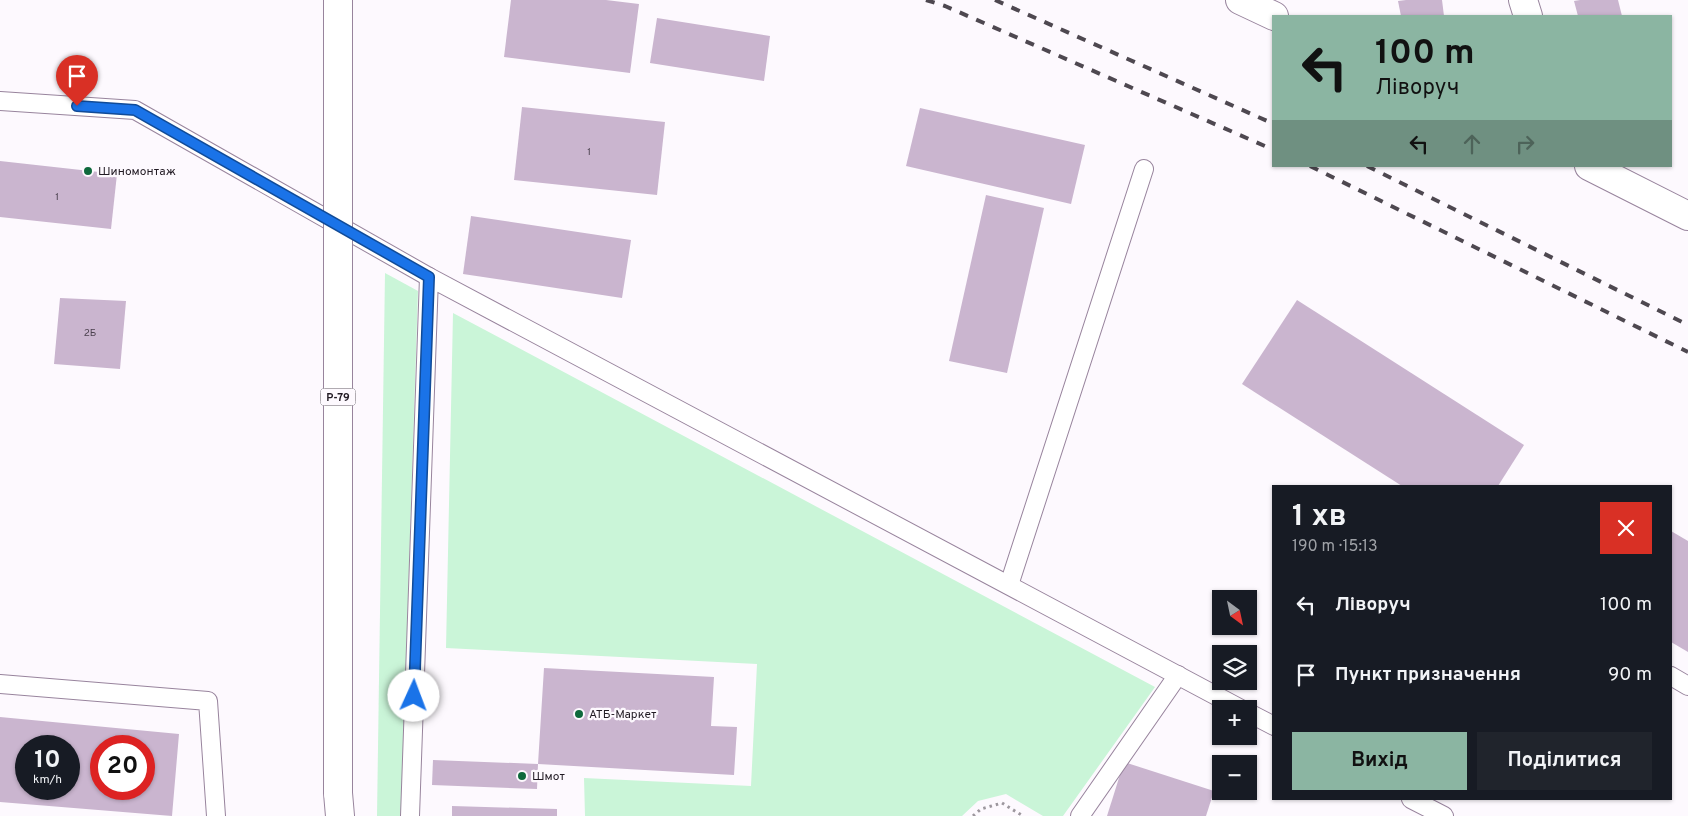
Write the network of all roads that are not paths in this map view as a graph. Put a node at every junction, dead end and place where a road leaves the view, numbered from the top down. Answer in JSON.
{"nodes":[{"id":1,"x":338,"y":0,"type":"edge"},
{"id":2,"x":1240,"y":0,"type":"edge"},
{"id":3,"x":1523,"y":0,"type":"edge"},
{"id":4,"x":1272,"y":15,"type":"edge"},
{"id":5,"x":1528,"y":15,"type":"edge"},
{"id":6,"x":0,"y":101,"type":"edge"},
{"id":7,"x":1591,"y":167,"type":"edge"},
{"id":8,"x":1144,"y":169,"type":"dead end"},
{"id":9,"x":1688,"y":216,"type":"edge"},
{"id":10,"x":429,"y":277,"type":"junction"},
{"id":11,"x":1009,"y":585,"type":"junction"},
{"id":12,"x":1178,"y":675,"type":"junction"},
{"id":13,"x":1672,"y":677,"type":"edge"},
{"id":14,"x":0,"y":684,"type":"edge"},
{"id":15,"x":1688,"y":686,"type":"edge"},
{"id":16,"x":1225,"y":700,"type":"edge"},
{"id":17,"x":1257,"y":717,"type":"edge"},
{"id":18,"x":1272,"y":725,"type":"edge"},
{"id":19,"x":1413,"y":800,"type":"edge"},
{"id":20,"x":339,"y":805,"type":"edge"},
{"id":21,"x":216,"y":816,"type":"edge"},
{"id":22,"x":410,"y":816,"type":"edge"},
{"id":23,"x":1080,"y":816,"type":"edge"},
{"id":24,"x":1444,"y":816,"type":"edge"}],
"edges":[{"from":1,"to":20,"type":"main road","number":"Р-79","bridge":true},
{"from":2,"to":4,"type":"main road"},
{"from":3,"to":5,"type":"main road"},
{"from":6,"to":10,"type":"lane"},
{"from":7,"to":9,"type":"main road"},
{"from":8,"to":11,"type":"lane"},
{"from":10,"to":11,"type":"lane"},
{"from":10,"to":22,"type":"lane"},
{"from":11,"to":12,"type":"lane"},
{"from":12,"to":16,"type":"lane"},
{"from":12,"to":23,"type":"lane"},
{"from":13,"to":15,"type":"lane"},
{"from":14,"to":21,"type":"lane"},
{"from":17,"to":18,"type":"lane"},
{"from":19,"to":24,"type":"lane"}]}
